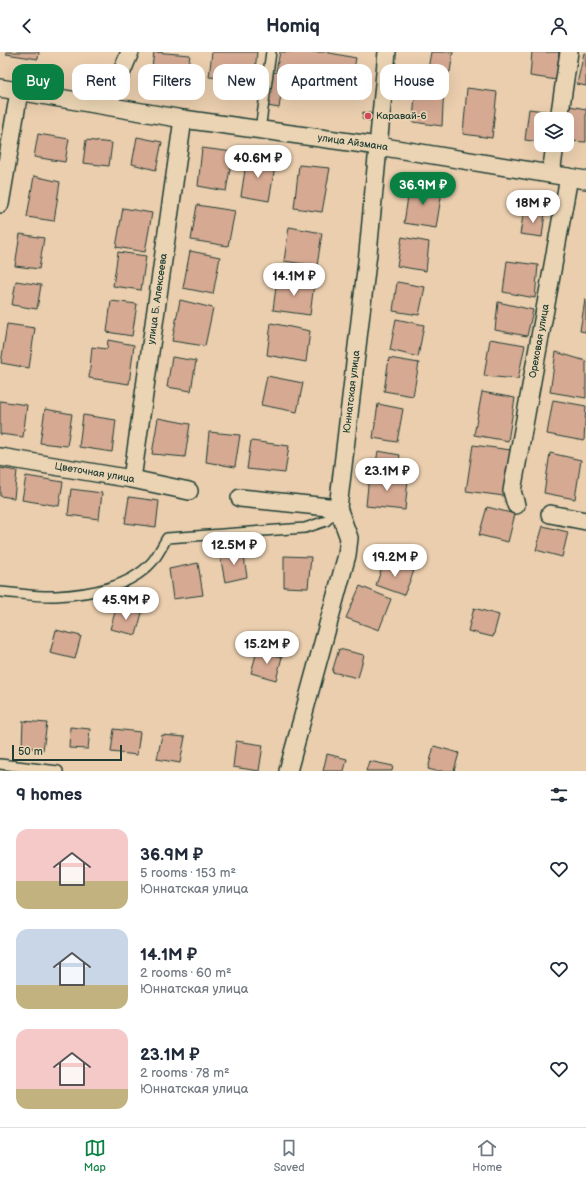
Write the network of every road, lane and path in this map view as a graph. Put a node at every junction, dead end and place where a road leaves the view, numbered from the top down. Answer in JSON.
{"nodes":[{"id":1,"x":130,"y":52,"type":"edge"},
{"id":2,"x":270,"y":52,"type":"edge"},
{"id":3,"x":387,"y":52,"type":"edge"},
{"id":4,"x":569,"y":52,"type":"edge"},
{"id":5,"x":0,"y":88,"type":"edge"},
{"id":6,"x":12,"y":90,"type":"edge"},
{"id":7,"x":64,"y":98,"type":"edge"},
{"id":8,"x":19,"y":100,"type":"edge"},
{"id":9,"x":108,"y":105,"type":"junction"},
{"id":10,"x":560,"y":112,"type":"edge"},
{"id":11,"x":183,"y":119,"type":"junction"},
{"id":12,"x":260,"y":130,"type":"junction"},
{"id":13,"x":378,"y":146,"type":"junction"},
{"id":14,"x":554,"y":152,"type":"edge"},
{"id":15,"x":551,"y":174,"type":"junction"},
{"id":16,"x":569,"y":177,"type":"junction"},
{"id":17,"x":586,"y":180,"type":"edge"},
{"id":18,"x":0,"y":204,"type":"edge"},
{"id":19,"x":0,"y":457,"type":"edge"},
{"id":20,"x":132,"y":479,"type":"junction"},
{"id":21,"x":189,"y":491,"type":"dead end"},
{"id":22,"x":240,"y":498,"type":"dead end"},
{"id":23,"x":516,"y":505,"type":"dead end"},
{"id":24,"x":338,"y":508,"type":"junction"},
{"id":25,"x":550,"y":514,"type":"dead end"},
{"id":26,"x":586,"y":521,"type":"edge"},
{"id":27,"x":0,"y":592,"type":"edge"},
{"id":28,"x":0,"y":764,"type":"edge"},
{"id":29,"x":58,"y":771,"type":"edge"},
{"id":30,"x":288,"y":771,"type":"edge"}],
"edges":[{"from":1,"to":9,"type":"street"},
{"from":2,"to":12,"type":"lane"},
{"from":3,"to":13,"type":"street","name":"Юннатская улица"},
{"from":4,"to":10,"type":"street"},
{"from":5,"to":6,"type":"street","name":"улица Айзмана"},
{"from":7,"to":9,"type":"street","name":"улица Айзмана"},
{"from":8,"to":18,"type":"street"},
{"from":9,"to":11,"type":"street","name":"улица Айзмана"},
{"from":11,"to":12,"type":"street","name":"улица Айзмана"},
{"from":11,"to":20,"type":"street","name":"улица Б. Алексеева"},
{"from":12,"to":13,"type":"street","name":"улица Айзмана"},
{"from":13,"to":15,"type":"street","name":"улица Айзмана"},
{"from":13,"to":24,"type":"street","name":"Юннатская улица"},
{"from":14,"to":15,"type":"street"},
{"from":15,"to":16,"type":"street","name":"улица Айзмана"},
{"from":16,"to":17,"type":"street","name":"улица Айзмана"},
{"from":16,"to":23,"type":"street","name":"Ореховая улица"},
{"from":19,"to":20,"type":"street","name":"Цветочная улица"},
{"from":20,"to":21,"type":"street","name":"Цветочная улица"},
{"from":22,"to":24,"type":"street"},
{"from":24,"to":27,"type":"lane"},
{"from":24,"to":30,"type":"street","name":"Юннатская улица"},
{"from":25,"to":26,"type":"street"},
{"from":28,"to":29,"type":"lane"}]}
